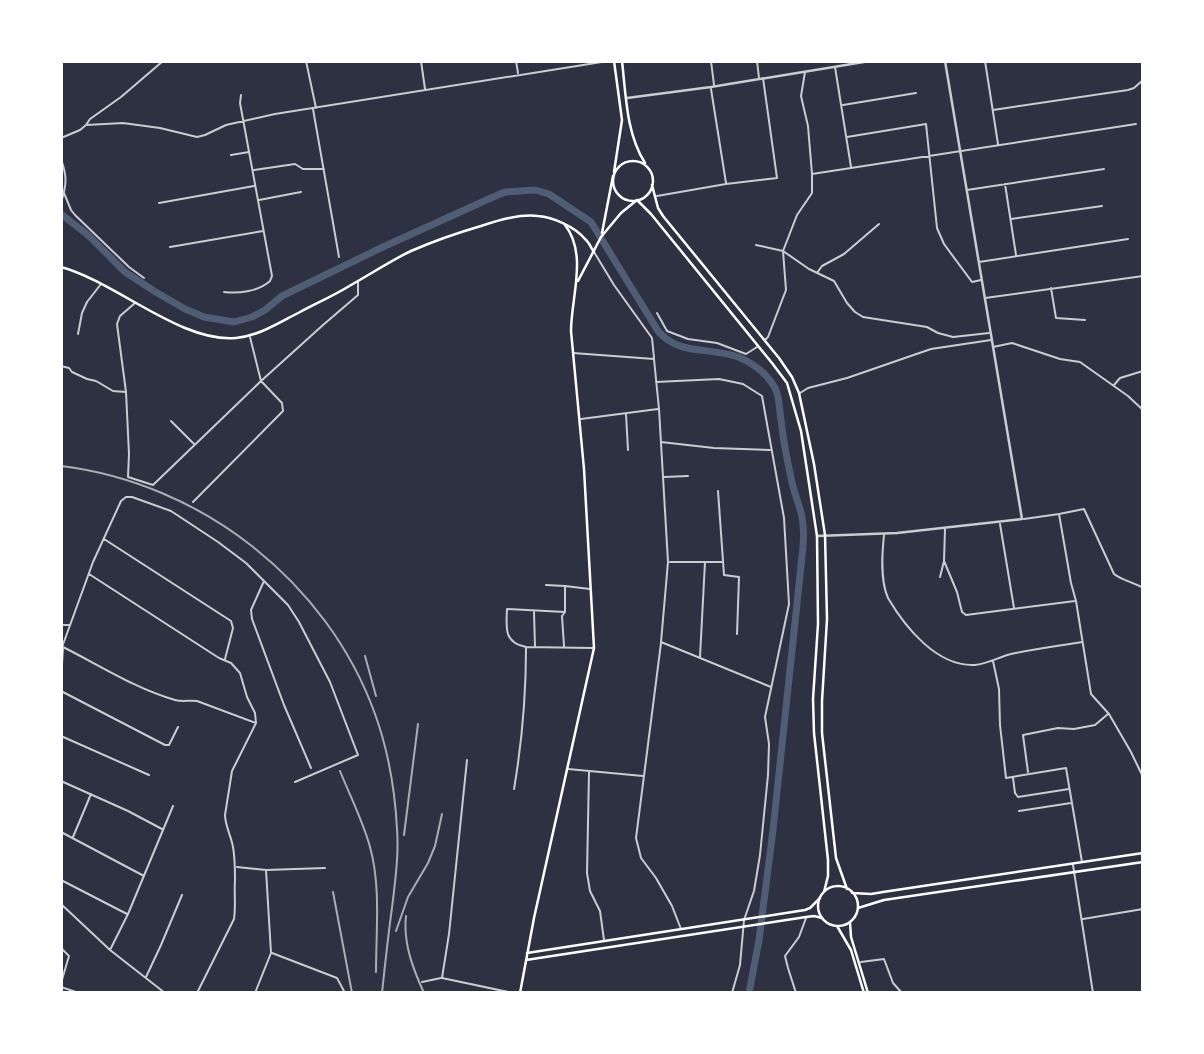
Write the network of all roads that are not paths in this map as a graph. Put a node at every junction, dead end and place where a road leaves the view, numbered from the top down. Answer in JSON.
{"nodes":[{"id":1,"x":163,"y":61,"type":"edge"},
{"id":2,"x":306,"y":61,"type":"edge"},
{"id":3,"x":421,"y":61,"type":"edge"},
{"id":4,"x":516,"y":61,"type":"edge"},
{"id":5,"x":608,"y":61,"type":"edge"},
{"id":6,"x":614,"y":61,"type":"edge"},
{"id":7,"x":622,"y":61,"type":"edge"},
{"id":8,"x":711,"y":61,"type":"edge"},
{"id":9,"x":757,"y":61,"type":"edge"},
{"id":10,"x":821,"y":61,"type":"edge"},
{"id":11,"x":870,"y":61,"type":"edge"},
{"id":12,"x":945,"y":61,"type":"edge"},
{"id":13,"x":985,"y":61,"type":"edge"},
{"id":14,"x":835,"y":66,"type":"junction"},
{"id":15,"x":819,"y":69,"type":"junction"},
{"id":16,"x":805,"y":71,"type":"junction"},
{"id":17,"x":518,"y":74,"type":"junction"},
{"id":18,"x":761,"y":78,"type":"junction"},
{"id":19,"x":1143,"y":80,"type":"edge"},
{"id":20,"x":713,"y":86,"type":"junction"},
{"id":21,"x":425,"y":90,"type":"junction"},
{"id":22,"x":916,"y":93,"type":"dead end"},
{"id":23,"x":241,"y":95,"type":"dead end"},
{"id":24,"x":627,"y":98,"type":"junction"},
{"id":25,"x":842,"y":105,"type":"junction"},
{"id":26,"x":315,"y":108,"type":"junction"},
{"id":27,"x":993,"y":110,"type":"junction"},
{"id":28,"x":244,"y":120,"type":"junction"},
{"id":29,"x":1136,"y":124,"type":"dead end"},
{"id":30,"x":86,"y":125,"type":"junction"},
{"id":31,"x":847,"y":137,"type":"junction"},
{"id":32,"x":61,"y":138,"type":"edge"},
{"id":33,"x":998,"y":145,"type":"junction"},
{"id":34,"x":250,"y":151,"type":"junction"},
{"id":35,"x":960,"y":152,"type":"junction"},
{"id":36,"x":231,"y":155,"type":"dead end"},
{"id":37,"x":928,"y":157,"type":"junction"},
{"id":38,"x":61,"y":159,"type":"edge"},
{"id":39,"x":646,"y":166,"type":"junction"},
{"id":40,"x":325,"y":169,"type":"junction"},
{"id":41,"x":851,"y":169,"type":"junction"},
{"id":42,"x":1104,"y":169,"type":"dead end"},
{"id":43,"x":253,"y":170,"type":"junction"},
{"id":44,"x":812,"y":174,"type":"junction"},
{"id":45,"x":613,"y":176,"type":"junction"},
{"id":46,"x":726,"y":184,"type":"junction"},
{"id":47,"x":1005,"y":184,"type":"junction"},
{"id":48,"x":652,"y":185,"type":"junction"},
{"id":49,"x":255,"y":186,"type":"junction"},
{"id":50,"x":966,"y":190,"type":"junction"},
{"id":51,"x":301,"y":192,"type":"dead end"},
{"id":52,"x":64,"y":193,"type":"junction"},
{"id":53,"x":655,"y":197,"type":"junction"},
{"id":54,"x":258,"y":200,"type":"junction"},
{"id":55,"x":638,"y":200,"type":"junction"},
{"id":56,"x":61,"y":202,"type":"edge"},
{"id":57,"x":159,"y":203,"type":"dead end"},
{"id":58,"x":1102,"y":206,"type":"dead end"},
{"id":59,"x":1011,"y":219,"type":"junction"},
{"id":60,"x":879,"y":224,"type":"dead end"},
{"id":61,"x":565,"y":225,"type":"junction"},
{"id":62,"x":264,"y":231,"type":"junction"},
{"id":63,"x":601,"y":237,"type":"junction"},
{"id":64,"x":1128,"y":239,"type":"dead end"},
{"id":65,"x":756,"y":245,"type":"dead end"},
{"id":66,"x":170,"y":247,"type":"dead end"},
{"id":67,"x":783,"y":251,"type":"junction"},
{"id":68,"x":594,"y":252,"type":"junction"},
{"id":69,"x":1016,"y":256,"type":"junction"},
{"id":70,"x":339,"y":257,"type":"dead end"},
{"id":71,"x":978,"y":262,"type":"junction"},
{"id":72,"x":61,"y":267,"type":"edge"},
{"id":73,"x":817,"y":274,"type":"junction"},
{"id":74,"x":1143,"y":275,"type":"edge"},
{"id":75,"x":144,"y":278,"type":"dead end"},
{"id":76,"x":981,"y":280,"type":"junction"},
{"id":77,"x":358,"y":281,"type":"junction"},
{"id":78,"x":578,"y":281,"type":"junction"},
{"id":79,"x":102,"y":283,"type":"junction"},
{"id":80,"x":1051,"y":288,"type":"junction"},
{"id":81,"x":224,"y":292,"type":"dead end"},
{"id":82,"x":985,"y":298,"type":"junction"},
{"id":83,"x":135,"y":302,"type":"junction"},
{"id":84,"x":657,"y":313,"type":"dead end"},
{"id":85,"x":1086,"y":320,"type":"dead end"},
{"id":86,"x":990,"y":332,"type":"junction"},
{"id":87,"x":78,"y":334,"type":"dead end"},
{"id":88,"x":250,"y":336,"type":"junction"},
{"id":89,"x":764,"y":340,"type":"junction"},
{"id":90,"x":991,"y":340,"type":"junction"},
{"id":91,"x":758,"y":346,"type":"junction"},
{"id":92,"x":992,"y":347,"type":"junction"},
{"id":93,"x":573,"y":353,"type":"junction"},
{"id":94,"x":654,"y":359,"type":"junction"},
{"id":95,"x":61,"y":366,"type":"edge"},
{"id":96,"x":1143,"y":371,"type":"edge"},
{"id":97,"x":261,"y":381,"type":"junction"},
{"id":98,"x":656,"y":382,"type":"junction"},
{"id":99,"x":1113,"y":385,"type":"junction"},
{"id":100,"x":126,"y":392,"type":"junction"},
{"id":101,"x":799,"y":393,"type":"junction"},
{"id":102,"x":659,"y":409,"type":"junction"},
{"id":103,"x":1143,"y":410,"type":"edge"},
{"id":104,"x":626,"y":413,"type":"junction"},
{"id":105,"x":579,"y":419,"type":"junction"},
{"id":106,"x":172,"y":421,"type":"dead end"},
{"id":107,"x":661,"y":442,"type":"junction"},
{"id":108,"x":194,"y":445,"type":"junction"},
{"id":109,"x":628,"y":450,"type":"dead end"},
{"id":110,"x":771,"y":450,"type":"junction"},
{"id":111,"x":688,"y":476,"type":"dead end"},
{"id":112,"x":663,"y":477,"type":"junction"},
{"id":113,"x":718,"y":491,"type":"dead end"},
{"id":114,"x":193,"y":502,"type":"dead end"},
{"id":115,"x":1059,"y":514,"type":"junction"},
{"id":116,"x":1022,"y":519,"type":"junction"},
{"id":117,"x":1000,"y":521,"type":"junction"},
{"id":118,"x":945,"y":528,"type":"junction"},
{"id":119,"x":884,"y":534,"type":"junction"},
{"id":120,"x":825,"y":535,"type":"junction"},
{"id":121,"x":817,"y":536,"type":"junction"},
{"id":122,"x":103,"y":539,"type":"junction"},
{"id":123,"x":944,"y":561,"type":"junction"},
{"id":124,"x":668,"y":562,"type":"junction"},
{"id":125,"x":705,"y":562,"type":"junction"},
{"id":126,"x":723,"y":562,"type":"junction"},
{"id":127,"x":89,"y":574,"type":"junction"},
{"id":128,"x":940,"y":577,"type":"dead end"},
{"id":129,"x":264,"y":581,"type":"junction"},
{"id":130,"x":546,"y":585,"type":"dead end"},
{"id":131,"x":565,"y":586,"type":"junction"},
{"id":132,"x":1143,"y":588,"type":"edge"},
{"id":133,"x":592,"y":589,"type":"junction"},
{"id":134,"x":1076,"y":601,"type":"junction"},
{"id":135,"x":1014,"y":609,"type":"junction"},
{"id":136,"x":534,"y":611,"type":"junction"},
{"id":137,"x":565,"y":612,"type":"junction"},
{"id":138,"x":61,"y":625,"type":"edge"},
{"id":139,"x":71,"y":625,"type":"junction"},
{"id":140,"x":737,"y":634,"type":"dead end"},
{"id":141,"x":661,"y":642,"type":"junction"},
{"id":142,"x":1083,"y":642,"type":"junction"},
{"id":143,"x":526,"y":647,"type":"junction"},
{"id":144,"x":535,"y":647,"type":"junction"},
{"id":145,"x":564,"y":647,"type":"junction"},
{"id":146,"x":62,"y":648,"type":"edge"},
{"id":147,"x":594,"y":648,"type":"junction"},
{"id":148,"x":700,"y":658,"type":"junction"},
{"id":149,"x":225,"y":660,"type":"junction"},
{"id":150,"x":993,"y":660,"type":"junction"},
{"id":151,"x":61,"y":682,"type":"edge"},
{"id":152,"x":772,"y":688,"type":"junction"},
{"id":153,"x":61,"y":691,"type":"edge"},
{"id":154,"x":1108,"y":714,"type":"junction"},
{"id":155,"x":256,"y":723,"type":"junction"},
{"id":156,"x":178,"y":727,"type":"dead end"},
{"id":157,"x":61,"y":736,"type":"edge"},
{"id":158,"x":467,"y":760,"type":"dead end"},
{"id":159,"x":311,"y":768,"type":"dead end"},
{"id":160,"x":567,"y":769,"type":"junction"},
{"id":161,"x":589,"y":772,"type":"junction"},
{"id":162,"x":1028,"y":773,"type":"junction"},
{"id":163,"x":149,"y":775,"type":"dead end"},
{"id":164,"x":644,"y":776,"type":"junction"},
{"id":165,"x":1013,"y":777,"type":"junction"},
{"id":166,"x":1143,"y":777,"type":"edge"},
{"id":167,"x":61,"y":781,"type":"edge"},
{"id":168,"x":295,"y":782,"type":"dead end"},
{"id":169,"x":514,"y":789,"type":"dead end"},
{"id":170,"x":1070,"y":789,"type":"junction"},
{"id":171,"x":91,"y":793,"type":"junction"},
{"id":172,"x":1072,"y":803,"type":"junction"},
{"id":173,"x":173,"y":806,"type":"dead end"},
{"id":174,"x":1019,"y":811,"type":"dead end"},
{"id":175,"x":163,"y":829,"type":"junction"},
{"id":176,"x":61,"y":832,"type":"edge"},
{"id":177,"x":72,"y":838,"type":"junction"},
{"id":178,"x":1143,"y":853,"type":"edge"},
{"id":179,"x":1082,"y":862,"type":"junction"},
{"id":180,"x":1143,"y":862,"type":"edge"},
{"id":181,"x":1073,"y":864,"type":"junction"},
{"id":182,"x":236,"y":867,"type":"junction"},
{"id":183,"x":325,"y":868,"type":"dead end"},
{"id":184,"x":266,"y":870,"type":"junction"},
{"id":185,"x":1074,"y":872,"type":"junction"},
{"id":186,"x":144,"y":876,"type":"junction"},
{"id":187,"x":61,"y":880,"type":"edge"},
{"id":188,"x":847,"y":889,"type":"junction"},
{"id":189,"x":824,"y":892,"type":"junction"},
{"id":190,"x":852,"y":892,"type":"junction"},
{"id":191,"x":182,"y":895,"type":"dead end"},
{"id":192,"x":820,"y":898,"type":"junction"},
{"id":193,"x":61,"y":904,"type":"edge"},
{"id":194,"x":858,"y":908,"type":"junction"},
{"id":195,"x":1143,"y":909,"type":"edge"},
{"id":196,"x":128,"y":914,"type":"junction"},
{"id":197,"x":806,"y":917,"type":"junction"},
{"id":198,"x":822,"y":918,"type":"junction"},
{"id":199,"x":1082,"y":919,"type":"junction"},
{"id":200,"x":744,"y":920,"type":"junction"},
{"id":201,"x":850,"y":922,"type":"junction"},
{"id":202,"x":837,"y":926,"type":"junction"},
{"id":203,"x":744,"y":927,"type":"junction"},
{"id":204,"x":682,"y":930,"type":"junction"},
{"id":205,"x":604,"y":941,"type":"junction"},
{"id":206,"x":61,"y":948,"type":"edge"},
{"id":207,"x":110,"y":950,"type":"junction"},
{"id":208,"x":271,"y":953,"type":"junction"},
{"id":209,"x":527,"y":953,"type":"junction"},
{"id":210,"x":526,"y":960,"type":"junction"},
{"id":211,"x":860,"y":962,"type":"junction"},
{"id":212,"x":146,"y":978,"type":"junction"},
{"id":213,"x":442,"y":978,"type":"junction"},
{"id":214,"x":422,"y":982,"type":"dead end"},
{"id":215,"x":61,"y":983,"type":"edge"},
{"id":216,"x":61,"y":987,"type":"edge"},
{"id":217,"x":256,"y":992,"type":"edge"},
{"id":218,"x":866,"y":992,"type":"edge"},
{"id":219,"x":79,"y":993,"type":"edge"},
{"id":220,"x":165,"y":993,"type":"edge"},
{"id":221,"x":197,"y":993,"type":"edge"},
{"id":222,"x":345,"y":993,"type":"edge"},
{"id":223,"x":513,"y":993,"type":"edge"},
{"id":224,"x":520,"y":993,"type":"edge"},
{"id":225,"x":732,"y":993,"type":"edge"},
{"id":226,"x":796,"y":993,"type":"edge"},
{"id":227,"x":902,"y":993,"type":"edge"},
{"id":228,"x":1093,"y":993,"type":"edge"}],
"edges":[{"from":1,"to":30,"type":"street"},
{"from":2,"to":26,"type":"street"},
{"from":3,"to":21,"type":"street"},
{"from":4,"to":17,"type":"street"},
{"from":5,"to":17,"type":"street"},
{"from":6,"to":45,"type":"main road"},
{"from":7,"to":24,"type":"main road"},
{"from":8,"to":20,"type":"street"},
{"from":9,"to":18,"type":"street"},
{"from":10,"to":15,"type":"street"},
{"from":11,"to":14,"type":"street"},
{"from":12,"to":35,"type":"street"},
{"from":13,"to":27,"type":"street"},
{"from":14,"to":15,"type":"street"},
{"from":14,"to":25,"type":"street"},
{"from":15,"to":16,"type":"street"},
{"from":16,"to":18,"type":"street"},
{"from":16,"to":44,"type":"street"},
{"from":17,"to":21,"type":"street"},
{"from":18,"to":20,"type":"street"},
{"from":18,"to":46,"type":"street"},
{"from":19,"to":27,"type":"street"},
{"from":20,"to":24,"type":"street"},
{"from":20,"to":46,"type":"street"},
{"from":21,"to":26,"type":"street"},
{"from":22,"to":25,"type":"street"},
{"from":23,"to":28,"type":"street"},
{"from":24,"to":39,"type":"main road"},
{"from":25,"to":31,"type":"street"},
{"from":26,"to":28,"type":"street"},
{"from":26,"to":40,"type":"street"},
{"from":27,"to":33,"type":"street"},
{"from":28,"to":30,"type":"street"},
{"from":28,"to":34,"type":"street"},
{"from":29,"to":33,"type":"street"},
{"from":30,"to":32,"type":"street"},
{"from":31,"to":37,"type":"street"},
{"from":31,"to":41,"type":"street"},
{"from":33,"to":35,"type":"street"},
{"from":34,"to":36,"type":"street"},
{"from":34,"to":43,"type":"street"},
{"from":35,"to":37,"type":"street"},
{"from":35,"to":50,"type":"street"},
{"from":37,"to":41,"type":"street"},
{"from":37,"to":76,"type":"street"},
{"from":38,"to":52,"type":"street"},
{"from":39,"to":45,"type":"main road"},
{"from":39,"to":48,"type":"main road"},
{"from":40,"to":43,"type":"street"},
{"from":40,"to":70,"type":"street"},
{"from":41,"to":44,"type":"street"},
{"from":42,"to":47,"type":"street"},
{"from":43,"to":49,"type":"street"},
{"from":44,"to":67,"type":"street"},
{"from":45,"to":55,"type":"main road"},
{"from":45,"to":63,"type":"main road"},
{"from":46,"to":53,"type":"street"},
{"from":47,"to":50,"type":"street"},
{"from":47,"to":59,"type":"street"},
{"from":48,"to":53,"type":"main road"},
{"from":48,"to":55,"type":"main road"},
{"from":49,"to":54,"type":"street"},
{"from":49,"to":57,"type":"street"},
{"from":50,"to":71,"type":"street"},
{"from":51,"to":54,"type":"street"},
{"from":52,"to":56,"type":"street"},
{"from":52,"to":75,"type":"street"},
{"from":53,"to":89,"type":"main road"},
{"from":54,"to":62,"type":"street"},
{"from":55,"to":63,"type":"main road"},
{"from":55,"to":91,"type":"main road"},
{"from":58,"to":59,"type":"street"},
{"from":59,"to":69,"type":"street"},
{"from":60,"to":73,"type":"street"},
{"from":61,"to":68,"type":"main road"},
{"from":61,"to":77,"type":"main road"},
{"from":61,"to":78,"type":"main road"},
{"from":62,"to":66,"type":"street"},
{"from":62,"to":81,"type":"street"},
{"from":63,"to":68,"type":"main road"},
{"from":64,"to":69,"type":"street"},
{"from":65,"to":67,"type":"street"},
{"from":67,"to":73,"type":"street"},
{"from":67,"to":89,"type":"street"},
{"from":68,"to":78,"type":"main road"},
{"from":68,"to":94,"type":"street"},
{"from":69,"to":71,"type":"street"},
{"from":71,"to":76,"type":"street"},
{"from":72,"to":79,"type":"main road"},
{"from":73,"to":86,"type":"street"},
{"from":74,"to":80,"type":"street"},
{"from":76,"to":82,"type":"street"},
{"from":77,"to":88,"type":"main road"},
{"from":77,"to":97,"type":"street"},
{"from":78,"to":93,"type":"main road"},
{"from":79,"to":83,"type":"main road"},
{"from":79,"to":87,"type":"street"},
{"from":80,"to":82,"type":"street"},
{"from":80,"to":85,"type":"street"},
{"from":82,"to":86,"type":"street"},
{"from":83,"to":88,"type":"main road"},
{"from":83,"to":100,"type":"street"},
{"from":84,"to":91,"type":"street"},
{"from":86,"to":90,"type":"street"},
{"from":88,"to":97,"type":"street"},
{"from":89,"to":101,"type":"main road"},
{"from":90,"to":92,"type":"street"},
{"from":90,"to":101,"type":"street"},
{"from":91,"to":121,"type":"main road"},
{"from":92,"to":99,"type":"street"},
{"from":92,"to":116,"type":"street"},
{"from":93,"to":94,"type":"street"},
{"from":93,"to":105,"type":"main road"},
{"from":94,"to":98,"type":"street"},
{"from":95,"to":100,"type":"street"},
{"from":96,"to":99,"type":"street"},
{"from":97,"to":108,"type":"street"},
{"from":97,"to":114,"type":"street"},
{"from":98,"to":102,"type":"street"},
{"from":98,"to":110,"type":"street"},
{"from":99,"to":103,"type":"street"},
{"from":100,"to":108,"type":"street"},
{"from":101,"to":120,"type":"main road"},
{"from":102,"to":104,"type":"street"},
{"from":102,"to":107,"type":"street"},
{"from":104,"to":105,"type":"street"},
{"from":104,"to":109,"type":"street"},
{"from":105,"to":133,"type":"main road"},
{"from":106,"to":108,"type":"street"},
{"from":107,"to":110,"type":"street"},
{"from":107,"to":112,"type":"street"},
{"from":110,"to":152,"type":"street"},
{"from":111,"to":112,"type":"street"},
{"from":112,"to":124,"type":"street"},
{"from":113,"to":126,"type":"street"},
{"from":115,"to":116,"type":"street"},
{"from":115,"to":132,"type":"street"},
{"from":115,"to":134,"type":"street"},
{"from":116,"to":117,"type":"street"},
{"from":117,"to":118,"type":"street"},
{"from":117,"to":135,"type":"street"},
{"from":118,"to":119,"type":"street"},
{"from":118,"to":123,"type":"street"},
{"from":119,"to":120,"type":"street"},
{"from":119,"to":150,"type":"street"},
{"from":120,"to":121,"type":"street"},
{"from":120,"to":188,"type":"main road"},
{"from":121,"to":189,"type":"main road"},
{"from":122,"to":127,"type":"street"},
{"from":122,"to":129,"type":"street"},
{"from":122,"to":149,"type":"street"},
{"from":123,"to":128,"type":"street"},
{"from":123,"to":135,"type":"street"},
{"from":124,"to":125,"type":"street"},
{"from":124,"to":141,"type":"street"},
{"from":125,"to":126,"type":"street"},
{"from":125,"to":148,"type":"street"},
{"from":126,"to":140,"type":"street"},
{"from":127,"to":139,"type":"street"},
{"from":127,"to":149,"type":"street"},
{"from":129,"to":159,"type":"street"},
{"from":129,"to":168,"type":"street"},
{"from":130,"to":131,"type":"street"},
{"from":131,"to":133,"type":"street"},
{"from":131,"to":137,"type":"street"},
{"from":133,"to":147,"type":"main road"},
{"from":134,"to":135,"type":"street"},
{"from":134,"to":142,"type":"street"},
{"from":136,"to":137,"type":"street"},
{"from":136,"to":143,"type":"street"},
{"from":136,"to":144,"type":"street"},
{"from":137,"to":145,"type":"street"},
{"from":138,"to":139,"type":"street"},
{"from":139,"to":146,"type":"street"},
{"from":141,"to":148,"type":"street"},
{"from":141,"to":164,"type":"street"},
{"from":142,"to":150,"type":"street"},
{"from":142,"to":154,"type":"street"},
{"from":143,"to":144,"type":"street"},
{"from":143,"to":169,"type":"street"},
{"from":144,"to":145,"type":"street"},
{"from":145,"to":147,"type":"street"},
{"from":146,"to":151,"type":"street"},
{"from":146,"to":155,"type":"street"},
{"from":147,"to":160,"type":"main road"},
{"from":148,"to":152,"type":"street"},
{"from":149,"to":155,"type":"street"},
{"from":150,"to":165,"type":"street"},
{"from":152,"to":200,"type":"street"},
{"from":153,"to":156,"type":"street"},
{"from":154,"to":162,"type":"street"},
{"from":154,"to":166,"type":"street"},
{"from":155,"to":182,"type":"street"},
{"from":157,"to":163,"type":"street"},
{"from":158,"to":213,"type":"street"},
{"from":160,"to":161,"type":"street"},
{"from":160,"to":209,"type":"main road"},
{"from":161,"to":164,"type":"street"},
{"from":161,"to":205,"type":"street"},
{"from":162,"to":165,"type":"street"},
{"from":162,"to":170,"type":"street"},
{"from":164,"to":204,"type":"street"},
{"from":165,"to":170,"type":"street"},
{"from":167,"to":171,"type":"street"},
{"from":170,"to":172,"type":"street"},
{"from":171,"to":175,"type":"street"},
{"from":171,"to":177,"type":"street"},
{"from":172,"to":174,"type":"street"},
{"from":172,"to":179,"type":"street"},
{"from":173,"to":175,"type":"street"},
{"from":175,"to":186,"type":"street"},
{"from":176,"to":177,"type":"street"},
{"from":177,"to":186,"type":"street"},
{"from":178,"to":179,"type":"main road"},
{"from":179,"to":181,"type":"main road"},
{"from":180,"to":185,"type":"main road"},
{"from":181,"to":185,"type":"street"},
{"from":181,"to":190,"type":"main road"},
{"from":182,"to":184,"type":"street"},
{"from":182,"to":221,"type":"street"},
{"from":183,"to":184,"type":"street"},
{"from":184,"to":208,"type":"street"},
{"from":185,"to":194,"type":"main road"},
{"from":185,"to":199,"type":"street"},
{"from":186,"to":196,"type":"street"},
{"from":187,"to":196,"type":"street"},
{"from":188,"to":189,"type":"main road"},
{"from":188,"to":190,"type":"main road"},
{"from":189,"to":192,"type":"main road"},
{"from":190,"to":194,"type":"main road"},
{"from":191,"to":212,"type":"street"},
{"from":192,"to":198,"type":"main road"},
{"from":192,"to":200,"type":"main road"},
{"from":193,"to":207,"type":"street"},
{"from":194,"to":201,"type":"main road"},
{"from":195,"to":199,"type":"street"},
{"from":196,"to":207,"type":"street"},
{"from":197,"to":198,"type":"main road"},
{"from":197,"to":203,"type":"main road"},
{"from":197,"to":226,"type":"street"},
{"from":198,"to":202,"type":"main road"},
{"from":199,"to":228,"type":"street"},
{"from":200,"to":203,"type":"street"},
{"from":200,"to":204,"type":"main road"},
{"from":201,"to":202,"type":"main road"},
{"from":201,"to":211,"type":"main road"},
{"from":202,"to":218,"type":"main road"},
{"from":203,"to":210,"type":"main road"},
{"from":203,"to":225,"type":"street"},
{"from":204,"to":205,"type":"main road"},
{"from":205,"to":209,"type":"main road"},
{"from":206,"to":215,"type":"street"},
{"from":207,"to":212,"type":"street"},
{"from":208,"to":217,"type":"street"},
{"from":208,"to":222,"type":"street"},
{"from":209,"to":210,"type":"main road"},
{"from":210,"to":224,"type":"main road"},
{"from":211,"to":218,"type":"main road"},
{"from":211,"to":227,"type":"street"},
{"from":212,"to":220,"type":"street"},
{"from":213,"to":214,"type":"street"},
{"from":213,"to":223,"type":"street"},
{"from":216,"to":219,"type":"street"}]}
